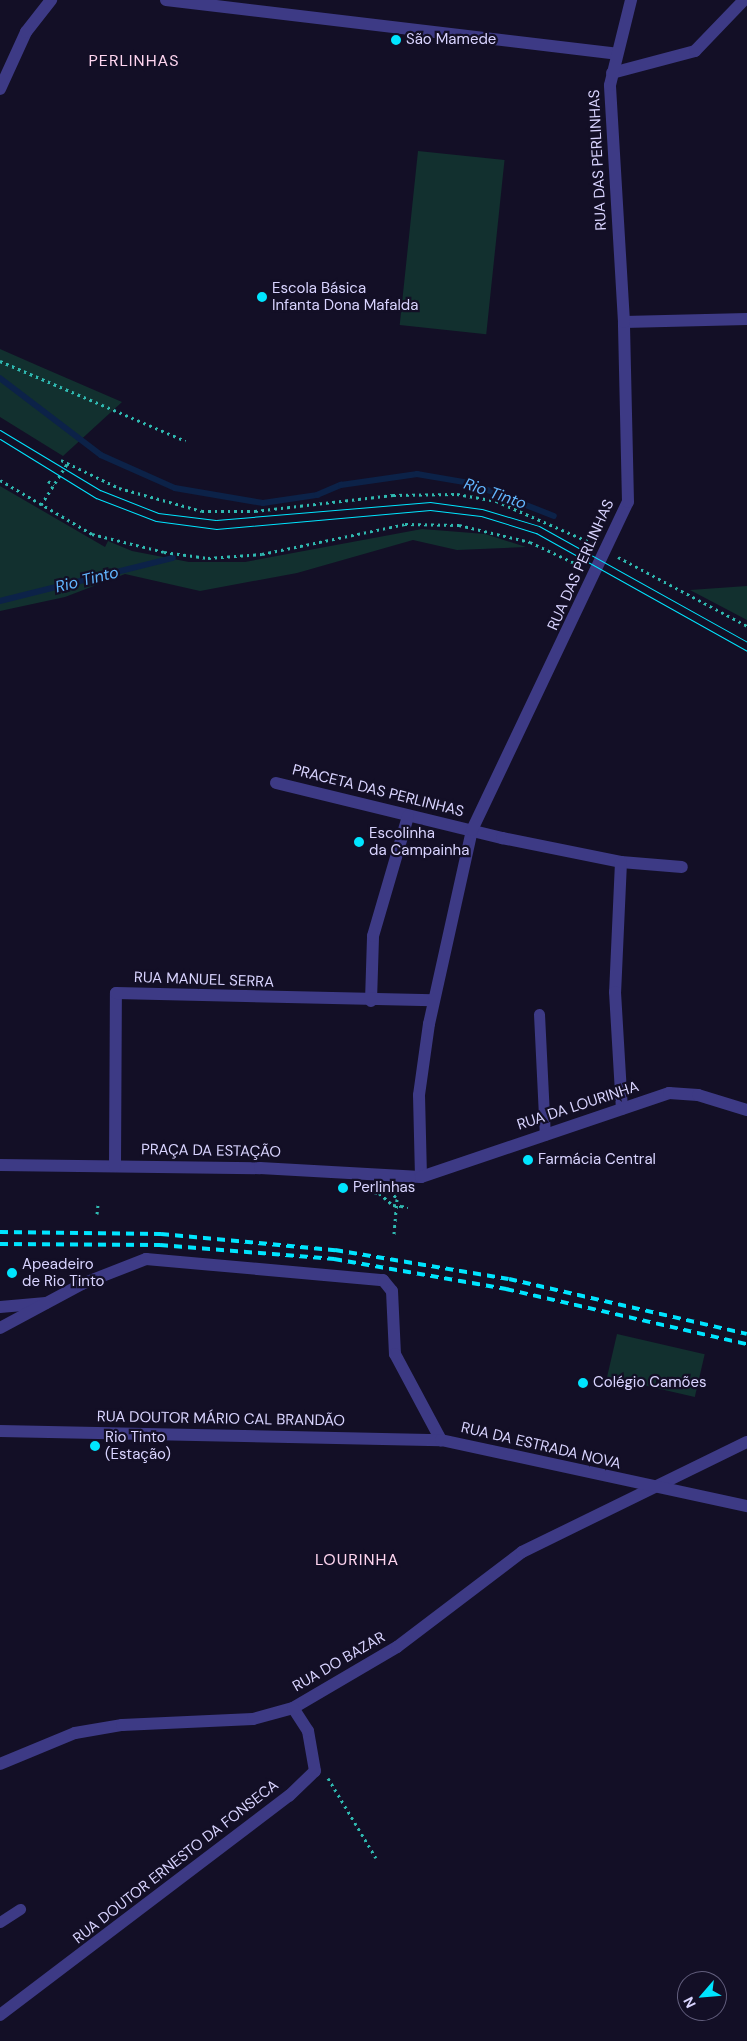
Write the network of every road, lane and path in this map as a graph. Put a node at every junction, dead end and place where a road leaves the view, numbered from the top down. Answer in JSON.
{"nodes":[{"id":1,"x":51,"y":0,"type":"edge"},
{"id":2,"x":166,"y":0,"type":"edge"},
{"id":3,"x":631,"y":0,"type":"edge"},
{"id":4,"x":744,"y":0,"type":"edge"},
{"id":5,"x":617,"y":54,"type":"junction"},
{"id":6,"x":612,"y":73,"type":"junction"},
{"id":7,"x":0,"y":89,"type":"edge"},
{"id":8,"x":747,"y":319,"type":"edge"},
{"id":9,"x":624,"y":322,"type":"junction"},
{"id":10,"x":0,"y":361,"type":"edge"},
{"id":11,"x":186,"y":441,"type":"dead end"},
{"id":12,"x":61,"y":460,"type":"dead end"},
{"id":13,"x":67,"y":464,"type":"junction"},
{"id":14,"x":0,"y":480,"type":"edge"},
{"id":15,"x":48,"y":481,"type":"dead end"},
{"id":16,"x":54,"y":485,"type":"junction"},
{"id":17,"x":41,"y":504,"type":"junction"},
{"id":18,"x":593,"y":544,"type":"dead end"},
{"id":19,"x":620,"y":558,"type":"dead end"},
{"id":20,"x":582,"y":566,"type":"dead end"},
{"id":21,"x":747,"y":626,"type":"edge"},
{"id":22,"x":276,"y":783,"type":"dead end"},
{"id":23,"x":408,"y":816,"type":"junction"},
{"id":24,"x":472,"y":830,"type":"junction"},
{"id":25,"x":621,"y":862,"type":"junction"},
{"id":26,"x":682,"y":867,"type":"dead end"},
{"id":27,"x":433,"y":1000,"type":"junction"},
{"id":28,"x":371,"y":1001,"type":"junction"},
{"id":29,"x":539,"y":1014,"type":"dead end"},
{"id":30,"x":622,"y":1109,"type":"junction"},
{"id":31,"x":747,"y":1110,"type":"edge"},
{"id":32,"x":545,"y":1135,"type":"junction"},
{"id":33,"x":0,"y":1166,"type":"edge"},
{"id":34,"x":115,"y":1166,"type":"junction"},
{"id":35,"x":421,"y":1177,"type":"junction"},
{"id":36,"x":355,"y":1179,"type":"junction"},
{"id":37,"x":98,"y":1205,"type":"dead end"},
{"id":38,"x":408,"y":1207,"type":"dead end"},
{"id":39,"x":97,"y":1214,"type":"dead end"},
{"id":40,"x":394,"y":1237,"type":"dead end"},
{"id":41,"x":46,"y":1303,"type":"junction"},
{"id":42,"x":0,"y":1307,"type":"edge"},
{"id":43,"x":0,"y":1328,"type":"edge"},
{"id":44,"x":0,"y":1430,"type":"edge"},
{"id":45,"x":441,"y":1440,"type":"junction"},
{"id":46,"x":747,"y":1442,"type":"edge"},
{"id":47,"x":657,"y":1487,"type":"junction"},
{"id":48,"x":747,"y":1506,"type":"edge"},
{"id":49,"x":293,"y":1708,"type":"junction"},
{"id":50,"x":0,"y":1764,"type":"edge"},
{"id":51,"x":314,"y":1770,"type":"junction"},
{"id":52,"x":376,"y":1858,"type":"dead end"},
{"id":53,"x":20,"y":1909,"type":"dead end"},
{"id":54,"x":0,"y":1922,"type":"edge"},
{"id":55,"x":0,"y":2015,"type":"edge"}],
"edges":[{"from":1,"to":7,"type":"street"},
{"from":2,"to":5,"type":"street"},
{"from":3,"to":5,"type":"street","name":"RUA DAS PERLINHAS"},
{"from":4,"to":6,"type":"street"},
{"from":5,"to":6,"type":"street","name":"RUA DAS PERLINHAS"},
{"from":6,"to":9,"type":"street","name":"RUA DAS PERLINHAS"},
{"from":8,"to":9,"type":"street"},
{"from":9,"to":24,"type":"street","name":"RUA DAS PERLINHAS"},
{"from":10,"to":11,"type":"path"},
{"from":12,"to":13,"type":"path"},
{"from":13,"to":16,"type":"path"},
{"from":13,"to":18,"type":"path"},
{"from":14,"to":17,"type":"path"},
{"from":15,"to":16,"type":"path"},
{"from":16,"to":17,"type":"path"},
{"from":17,"to":20,"type":"path"},
{"from":19,"to":21,"type":"path"},
{"from":22,"to":23,"type":"street","name":"PRACETA DAS PERLINHAS"},
{"from":23,"to":24,"type":"street","name":"PRACETA DAS PERLINHAS"},
{"from":23,"to":28,"type":"street"},
{"from":24,"to":25,"type":"street","name":"PRACETA DAS PERLINHAS"},
{"from":24,"to":27,"type":"street","name":"RUA DAS PERLINHAS"},
{"from":25,"to":26,"type":"street","name":"PRACETA DAS PERLINHAS"},
{"from":25,"to":30,"type":"street"},
{"from":27,"to":28,"type":"street","name":"RUA MANUEL SERRA"},
{"from":27,"to":35,"type":"street","name":"RUA DAS PERLINHAS"},
{"from":28,"to":34,"type":"street","name":"RUA MANUEL SERRA"},
{"from":29,"to":32,"type":"lane"},
{"from":30,"to":31,"type":"street","name":"RUA DA LOURINHA"},
{"from":30,"to":32,"type":"street","name":"RUA DA LOURINHA"},
{"from":32,"to":35,"type":"street","name":"RUA DA LOURINHA"},
{"from":33,"to":34,"type":"street","name":"PRAÇA DA ESTAÇÃO"},
{"from":34,"to":36,"type":"street","name":"PRAÇA DA ESTAÇÃO"},
{"from":35,"to":36,"type":"street","name":"PRAÇA DA ESTAÇÃO"},
{"from":36,"to":38,"type":"path","bridge":true},
{"from":36,"to":40,"type":"path"},
{"from":37,"to":39,"type":"path"},
{"from":41,"to":42,"type":"street"},
{"from":41,"to":43,"type":"street"},
{"from":41,"to":45,"type":"street","name":"RUA DA ESTRADA NOVA"},
{"from":44,"to":45,"type":"street","name":"RUA DOUTOR MÁRIO CAL BRANDÃO"},
{"from":45,"to":47,"type":"street","name":"RUA DA ESTRADA NOVA"},
{"from":46,"to":47,"type":"street","name":"RUA DO BAZAR"},
{"from":47,"to":48,"type":"street","name":"RUA DA ESTRADA NOVA"},
{"from":47,"to":49,"type":"street","name":"RUA DO BAZAR"},
{"from":49,"to":50,"type":"street","name":"RUA DO BAZAR"},
{"from":49,"to":51,"type":"street"},
{"from":51,"to":52,"type":"path"},
{"from":51,"to":55,"type":"street","name":"RUA DOUTOR ERNESTO DA FONSECA"},
{"from":53,"to":54,"type":"lane"}]}
